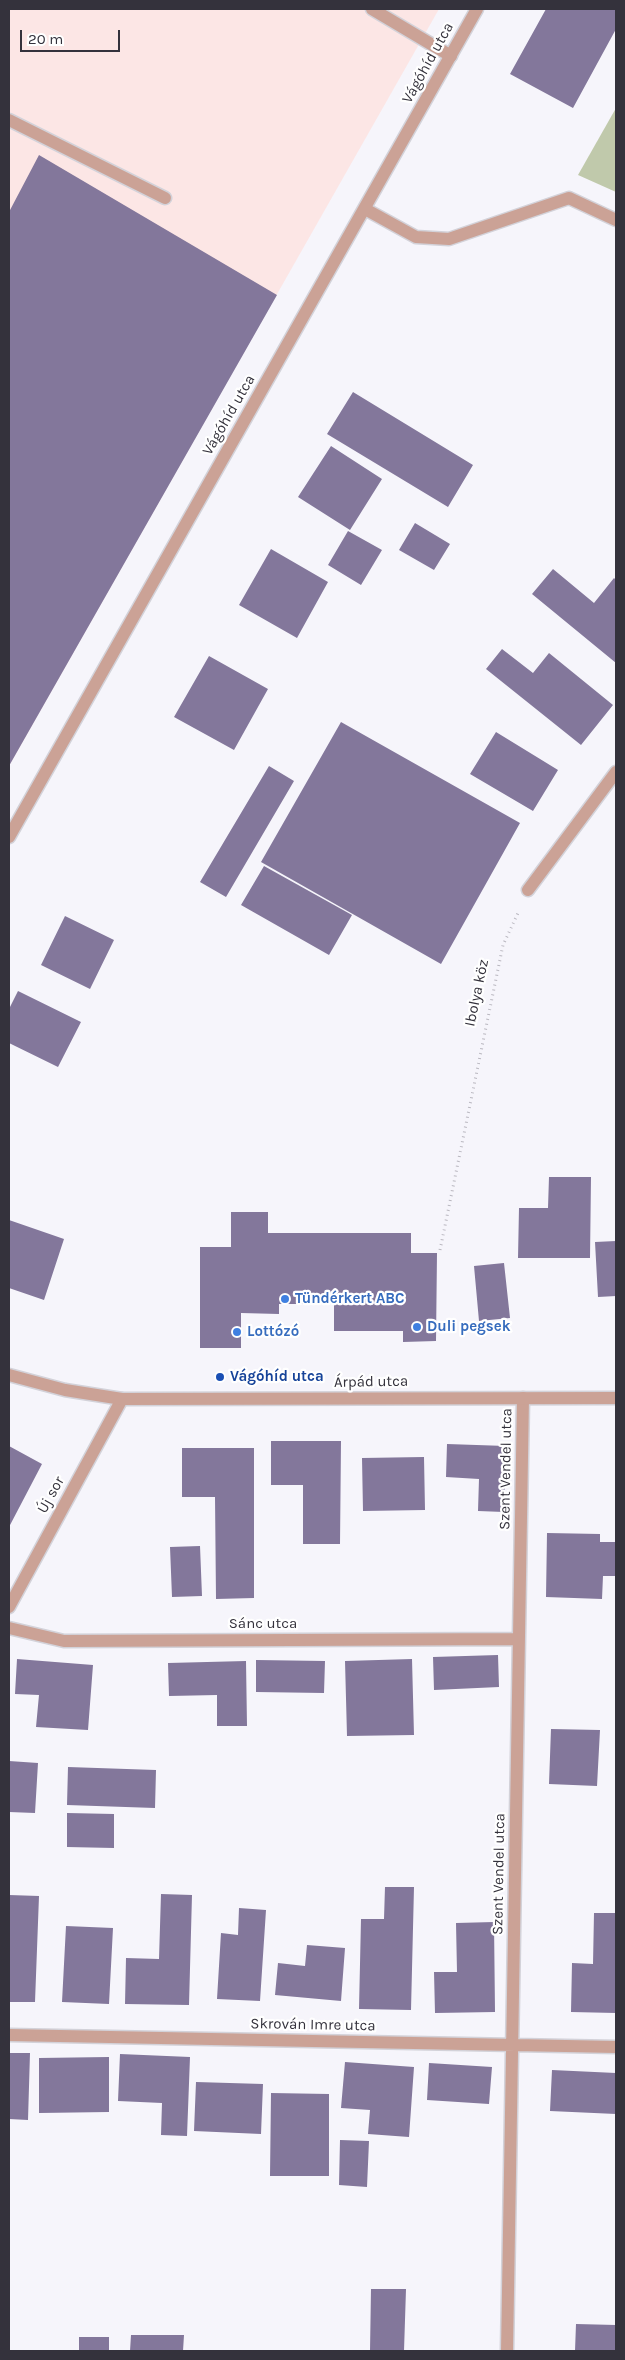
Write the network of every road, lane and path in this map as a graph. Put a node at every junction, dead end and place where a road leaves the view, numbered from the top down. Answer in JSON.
{"nodes":[{"id":1,"x":372,"y":9,"type":"edge"},
{"id":2,"x":477,"y":9,"type":"edge"},
{"id":3,"x":451,"y":56,"type":"junction"},
{"id":4,"x":9,"y":120,"type":"edge"},
{"id":5,"x":166,"y":198,"type":"dead end"},
{"id":6,"x":365,"y":209,"type":"junction"},
{"id":7,"x":616,"y":220,"type":"edge"},
{"id":8,"x":616,"y":772,"type":"edge"},
{"id":9,"x":9,"y":837,"type":"edge"},
{"id":10,"x":528,"y":890,"type":"joint"},
{"id":11,"x":440,"y":1250,"type":"dead end"},
{"id":12,"x":9,"y":1375,"type":"edge"},
{"id":13,"x":523,"y":1398,"type":"junction"},
{"id":14,"x":616,"y":1398,"type":"edge"},
{"id":15,"x":122,"y":1399,"type":"junction"},
{"id":16,"x":9,"y":1607,"type":"edge"},
{"id":17,"x":9,"y":1628,"type":"edge"},
{"id":18,"x":519,"y":1640,"type":"junction"},
{"id":19,"x":9,"y":2035,"type":"edge"},
{"id":20,"x":513,"y":2045,"type":"junction"},
{"id":21,"x":616,"y":2047,"type":"edge"},
{"id":22,"x":507,"y":2351,"type":"edge"}],
"edges":[{"from":1,"to":3,"type":"street"},
{"from":2,"to":3,"type":"street","name":"Vágóhíd utca"},
{"from":3,"to":6,"type":"street","name":"Vágóhíd utca"},
{"from":4,"to":5,"type":"street"},
{"from":6,"to":7,"type":"street"},
{"from":6,"to":9,"type":"street","name":"Vágóhíd utca"},
{"from":8,"to":10,"type":"street"},
{"from":10,"to":11,"type":"path","name":"Ibolya köz"},
{"from":12,"to":15,"type":"street","name":"Árpád utca"},
{"from":13,"to":14,"type":"street","name":"Árpád utca"},
{"from":13,"to":15,"type":"street","name":"Árpád utca"},
{"from":13,"to":18,"type":"street","name":"Szent Vendel utca"},
{"from":15,"to":16,"type":"street","name":"Új sor"},
{"from":17,"to":18,"type":"street","name":"Sánc utca"},
{"from":18,"to":20,"type":"street","name":"Szent Vendel utca"},
{"from":19,"to":20,"type":"street","name":"Skrován Imre utca"},
{"from":20,"to":21,"type":"street","name":"Skrován Imre utca"},
{"from":20,"to":22,"type":"street","name":"Szent Vendel utca"}]}
